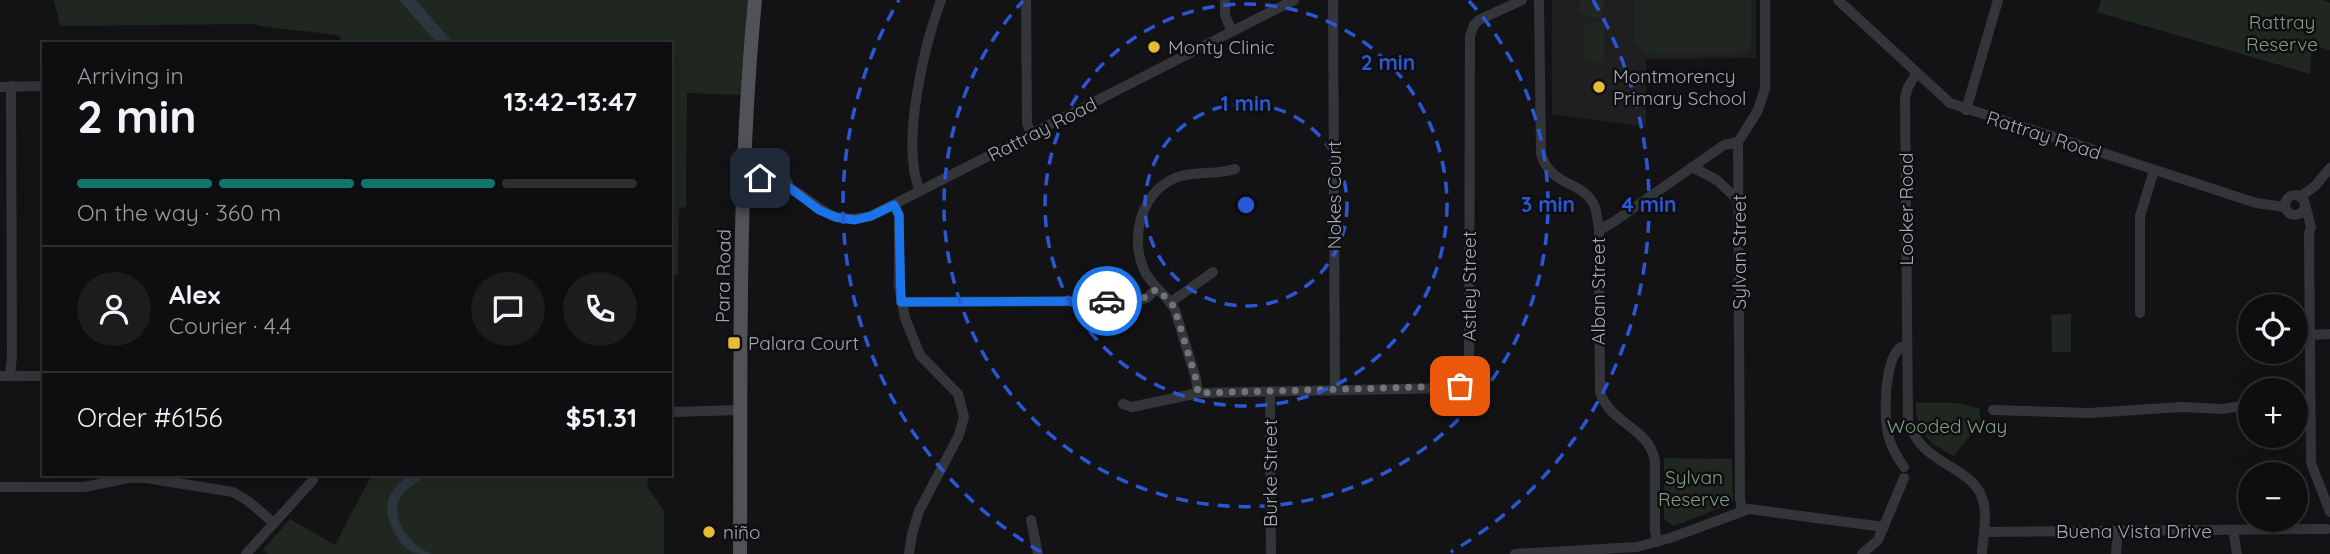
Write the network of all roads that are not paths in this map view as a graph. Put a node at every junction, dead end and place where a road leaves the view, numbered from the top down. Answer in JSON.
{"nodes":[{"id":1,"x":755,"y":0,"type":"edge"},
{"id":2,"x":941,"y":0,"type":"edge"},
{"id":3,"x":1026,"y":0,"type":"edge"},
{"id":4,"x":1225,"y":0,"type":"edge"},
{"id":5,"x":1294,"y":0,"type":"edge"},
{"id":6,"x":1333,"y":0,"type":"edge"},
{"id":7,"x":1522,"y":0,"type":"edge"},
{"id":8,"x":1539,"y":0,"type":"edge"},
{"id":9,"x":1765,"y":0,"type":"edge"},
{"id":10,"x":1838,"y":0,"type":"edge"},
{"id":11,"x":1998,"y":0,"type":"edge"},
{"id":12,"x":1232,"y":32,"type":"junction"},
{"id":13,"x":1916,"y":74,"type":"junction"},
{"id":14,"x":42,"y":86,"type":"edge"},
{"id":15,"x":5,"y":87,"type":"edge"},
{"id":16,"x":1966,"y":110,"type":"junction"},
{"id":17,"x":1031,"y":134,"type":"junction"},
{"id":18,"x":1738,"y":142,"type":"junction"},
{"id":19,"x":1692,"y":167,"type":"junction"},
{"id":20,"x":2330,"y":168,"type":"edge"},
{"id":21,"x":1235,"y":169,"type":"dead end"},
{"id":22,"x":2154,"y":170,"type":"junction"},
{"id":23,"x":744,"y":173,"type":"junction"},
{"id":24,"x":920,"y":191,"type":"junction"},
{"id":25,"x":2303,"y":200,"type":"junction"},
{"id":26,"x":1739,"y":201,"type":"junction"},
{"id":27,"x":894,"y":205,"type":"junction"},
{"id":28,"x":2285,"y":207,"type":"junction"},
{"id":29,"x":2298,"y":214,"type":"junction"},
{"id":30,"x":1599,"y":230,"type":"junction"},
{"id":31,"x":2309,"y":233,"type":"junction"},
{"id":32,"x":1213,"y":272,"type":"dead end"},
{"id":33,"x":6,"y":277,"type":"edge"},
{"id":34,"x":1156,"y":289,"type":"junction"},
{"id":35,"x":901,"y":302,"type":"junction"},
{"id":36,"x":1171,"y":302,"type":"junction"},
{"id":37,"x":2140,"y":313,"type":"dead end"},
{"id":38,"x":2330,"y":334,"type":"edge"},
{"id":39,"x":2311,"y":335,"type":"junction"},
{"id":40,"x":1906,"y":346,"type":"junction"},
{"id":41,"x":8,"y":376,"type":"edge"},
{"id":42,"x":42,"y":376,"type":"edge"},
{"id":43,"x":1335,"y":390,"type":"junction"},
{"id":44,"x":1270,"y":392,"type":"junction"},
{"id":45,"x":1198,"y":393,"type":"junction"},
{"id":46,"x":2310,"y":403,"type":"joint"},
{"id":47,"x":1123,"y":404,"type":"dead end"},
{"id":48,"x":2238,"y":407,"type":"edge"},
{"id":49,"x":740,"y":410,"type":"junction"},
{"id":50,"x":1993,"y":410,"type":"dead end"},
{"id":51,"x":672,"y":412,"type":"edge"},
{"id":52,"x":313,"y":480,"type":"dead end"},
{"id":53,"x":0,"y":487,"type":"edge"},
{"id":54,"x":2329,"y":510,"type":"edge"},
{"id":55,"x":1742,"y":511,"type":"junction"},
{"id":56,"x":1031,"y":520,"type":"dead end"},
{"id":57,"x":274,"y":523,"type":"junction"},
{"id":58,"x":1884,"y":527,"type":"junction"},
{"id":59,"x":2329,"y":528,"type":"edge"},
{"id":60,"x":2233,"y":530,"type":"junction"},
{"id":61,"x":2118,"y":531,"type":"junction"},
{"id":62,"x":1984,"y":532,"type":"junction"},
{"id":63,"x":1657,"y":542,"type":"junction"},
{"id":64,"x":246,"y":554,"type":"edge"},
{"id":65,"x":740,"y":554,"type":"edge"},
{"id":66,"x":909,"y":554,"type":"edge"},
{"id":67,"x":1038,"y":554,"type":"edge"},
{"id":68,"x":1271,"y":554,"type":"edge"},
{"id":69,"x":1515,"y":554,"type":"edge"},
{"id":70,"x":1862,"y":554,"type":"edge"},
{"id":71,"x":1982,"y":554,"type":"edge"},
{"id":72,"x":2116,"y":554,"type":"edge"},
{"id":73,"x":2237,"y":554,"type":"edge"}],
"edges":[{"from":1,"to":23,"type":"main road","name":"Para Road"},
{"from":2,"to":24,"type":"street"},
{"from":3,"to":17,"type":"street"},
{"from":4,"to":12,"type":"street"},
{"from":5,"to":12,"type":"street","name":"Rattray Road"},
{"from":6,"to":43,"type":"street","name":"Nokes Court"},
{"from":7,"to":43,"type":"street","name":"Astley Street"},
{"from":8,"to":30,"type":"street","name":"Alban Street"},
{"from":9,"to":18,"type":"street"},
{"from":10,"to":13,"type":"street","name":"Rattray Road"},
{"from":11,"to":16,"type":"street"},
{"from":12,"to":17,"type":"street","name":"Rattray Road"},
{"from":13,"to":16,"type":"street","name":"Rattray Road"},
{"from":13,"to":40,"type":"street","name":"Looker Road"},
{"from":14,"to":15,"type":"street"},
{"from":15,"to":33,"type":"street"},
{"from":16,"to":22,"type":"street","name":"Rattray Road"},
{"from":17,"to":24,"type":"street","name":"Rattray Road"},
{"from":18,"to":19,"type":"street"},
{"from":18,"to":26,"type":"street","name":"Sylvan Street"},
{"from":19,"to":26,"type":"street"},
{"from":19,"to":30,"type":"street"},
{"from":20,"to":25,"type":"street"},
{"from":21,"to":34,"type":"street"},
{"from":22,"to":28,"type":"street","name":"Rattray Road"},
{"from":22,"to":37,"type":"street"},
{"from":23,"to":27,"type":"street","name":"Rattray Road"},
{"from":23,"to":49,"type":"main road","name":"Para Road"},
{"from":24,"to":27,"type":"street","name":"Rattray Road"},
{"from":25,"to":28,"type":"street"},
{"from":25,"to":29,"type":"street"},
{"from":25,"to":31,"type":"street"},
{"from":26,"to":55,"type":"street","name":"Sylvan Street"},
{"from":27,"to":35,"type":"street"},
{"from":28,"to":29,"type":"street"},
{"from":29,"to":31,"type":"street"},
{"from":30,"to":63,"type":"street","name":"Alban Street"},
{"from":31,"to":39,"type":"street"},
{"from":32,"to":36,"type":"street"},
{"from":33,"to":41,"type":"street"},
{"from":34,"to":35,"type":"street"},
{"from":34,"to":36,"type":"street"},
{"from":35,"to":66,"type":"street"},
{"from":36,"to":45,"type":"street"},
{"from":38,"to":39,"type":"street"},
{"from":39,"to":46,"type":"street"},
{"from":40,"to":58,"type":"street"},
{"from":40,"to":62,"type":"street","name":"Looker Road"},
{"from":41,"to":42,"type":"street"},
{"from":43,"to":44,"type":"street","name":"Astley Street"},
{"from":44,"to":45,"type":"street","name":"Astley Street"},
{"from":44,"to":68,"type":"street","name":"Burke Street"},
{"from":45,"to":47,"type":"street","name":"Astley Street"},
{"from":46,"to":54,"type":"street"},
{"from":48,"to":50,"type":"street"},
{"from":49,"to":51,"type":"street"},
{"from":49,"to":65,"type":"main road","name":"Para Road"},
{"from":52,"to":57,"type":"street"},
{"from":53,"to":57,"type":"street"},
{"from":54,"to":59,"type":"street"},
{"from":55,"to":58,"type":"street"},
{"from":55,"to":63,"type":"street"},
{"from":56,"to":67,"type":"street"},
{"from":57,"to":64,"type":"street"},
{"from":58,"to":70,"type":"street"},
{"from":59,"to":60,"type":"street","name":"Buena Vista Drive"},
{"from":60,"to":61,"type":"street","name":"Buena Vista Drive"},
{"from":60,"to":73,"type":"street"},
{"from":61,"to":62,"type":"street","name":"Buena Vista Drive"},
{"from":61,"to":72,"type":"street"},
{"from":62,"to":71,"type":"street","name":"Looker Road"},
{"from":63,"to":69,"type":"street"}]}
